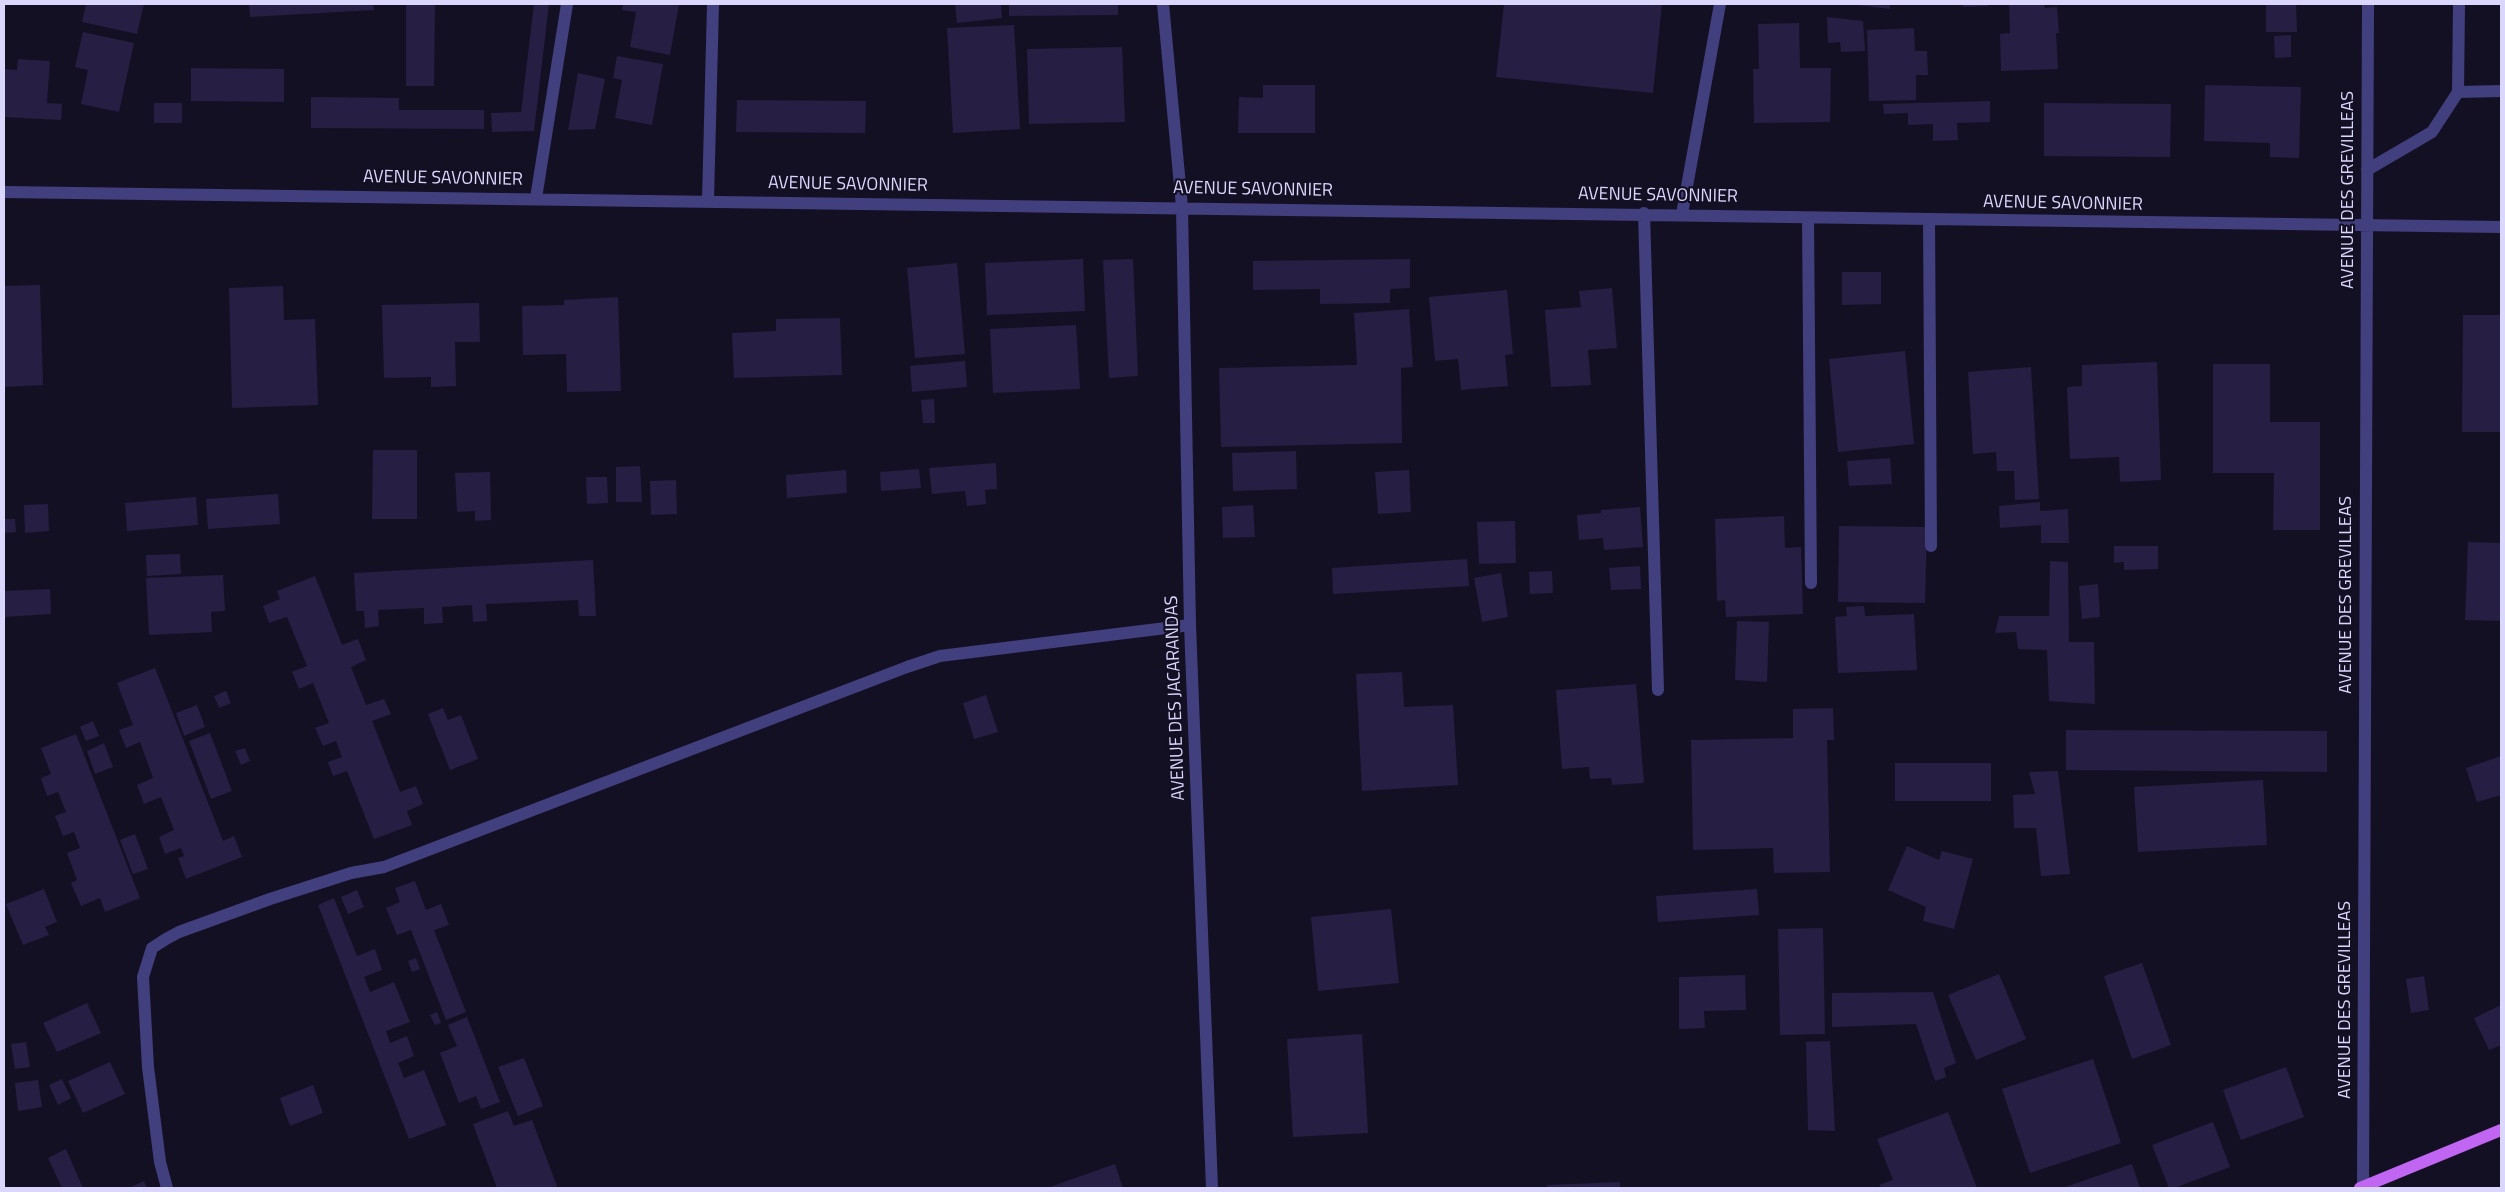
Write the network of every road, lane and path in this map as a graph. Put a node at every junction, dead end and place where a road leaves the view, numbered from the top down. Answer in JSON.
{"nodes":[{"id":1,"x":567,"y":4,"type":"edge"},
{"id":2,"x":713,"y":4,"type":"edge"},
{"id":3,"x":1164,"y":4,"type":"edge"},
{"id":4,"x":1720,"y":4,"type":"edge"},
{"id":5,"x":2368,"y":4,"type":"edge"},
{"id":6,"x":2459,"y":4,"type":"edge"},
{"id":7,"x":2501,"y":91,"type":"edge"},
{"id":8,"x":2458,"y":92,"type":"junction"},
{"id":9,"x":2367,"y":170,"type":"junction"},
{"id":10,"x":4,"y":192,"type":"edge"},
{"id":11,"x":536,"y":198,"type":"junction"},
{"id":12,"x":708,"y":200,"type":"junction"},
{"id":13,"x":1182,"y":207,"type":"junction"},
{"id":14,"x":1644,"y":213,"type":"junction"},
{"id":15,"x":1682,"y":214,"type":"junction"},
{"id":16,"x":1808,"y":218,"type":"junction"},
{"id":17,"x":1929,"y":219,"type":"junction"},
{"id":18,"x":2366,"y":226,"type":"junction"},
{"id":19,"x":2501,"y":227,"type":"edge"},
{"id":20,"x":1931,"y":546,"type":"dead end"},
{"id":21,"x":1811,"y":583,"type":"dead end"},
{"id":22,"x":1190,"y":625,"type":"junction"},
{"id":23,"x":1658,"y":690,"type":"dead end"},
{"id":24,"x":2501,"y":1130,"type":"edge"},
{"id":25,"x":166,"y":1188,"type":"edge"},
{"id":26,"x":1212,"y":1188,"type":"edge"},
{"id":27,"x":2362,"y":1188,"type":"edge"}],
"edges":[{"from":1,"to":11,"type":"street"},
{"from":2,"to":12,"type":"street"},
{"from":3,"to":13,"type":"street","name":"AVENUE DES JACARANDAS"},
{"from":4,"to":15,"type":"street"},
{"from":5,"to":9,"type":"street","name":"AVENUE DES GREVILLEAS"},
{"from":6,"to":8,"type":"street"},
{"from":7,"to":8,"type":"street"},
{"from":8,"to":9,"type":"street"},
{"from":9,"to":18,"type":"street","name":"AVENUE DES GREVILLEAS"},
{"from":10,"to":11,"type":"street","name":"AVENUE SAVONNIER"},
{"from":11,"to":12,"type":"street","name":"AVENUE SAVONNIER"},
{"from":12,"to":13,"type":"street","name":"AVENUE SAVONNIER"},
{"from":13,"to":14,"type":"street","name":"AVENUE SAVONNIER"},
{"from":13,"to":22,"type":"street","name":"AVENUE DES JACARANDAS"},
{"from":14,"to":15,"type":"street","name":"AVENUE SAVONNIER"},
{"from":14,"to":23,"type":"street"},
{"from":15,"to":16,"type":"street","name":"AVENUE SAVONNIER"},
{"from":16,"to":17,"type":"street","name":"AVENUE SAVONNIER"},
{"from":16,"to":21,"type":"street"},
{"from":17,"to":18,"type":"street","name":"AVENUE SAVONNIER"},
{"from":17,"to":20,"type":"street"},
{"from":18,"to":19,"type":"street","name":"AVENUE SAVONNIER"},
{"from":18,"to":27,"type":"street","name":"AVENUE DES GREVILLEAS"},
{"from":22,"to":25,"type":"street"},
{"from":22,"to":26,"type":"street","name":"AVENUE DES JACARANDAS"},
{"from":24,"to":27,"type":"main road"}]}
